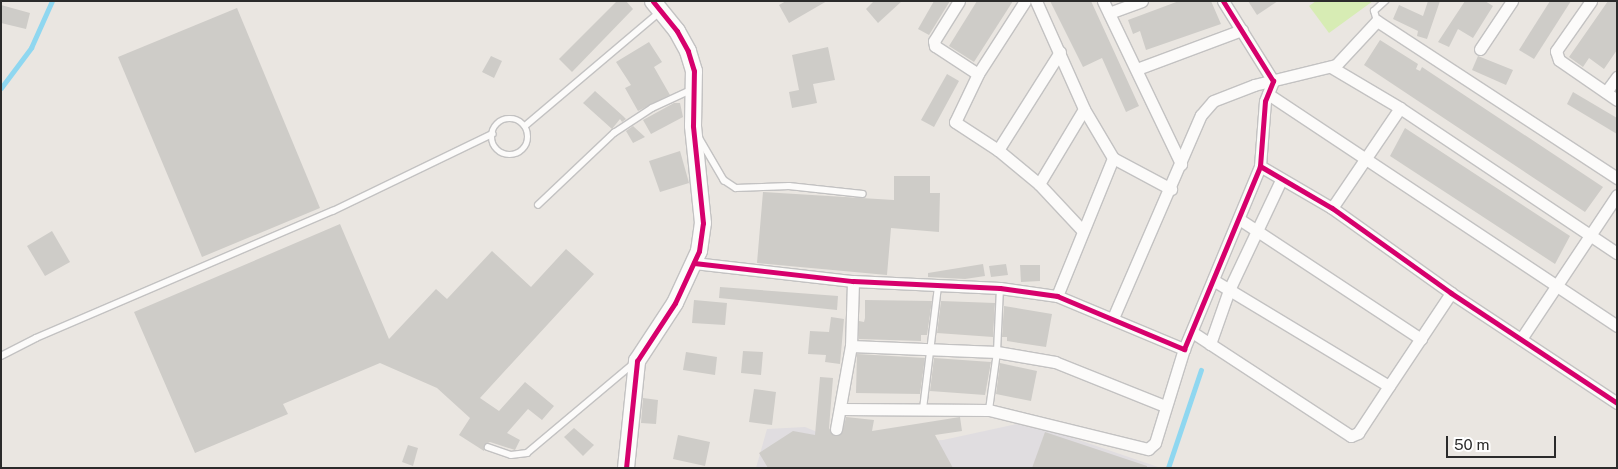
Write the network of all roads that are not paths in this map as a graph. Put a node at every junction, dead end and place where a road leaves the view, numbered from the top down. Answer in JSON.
{"nodes":[{"id":1,"x":959,"y":1,"type":"edge"},
{"id":2,"x":1025,"y":1,"type":"edge"},
{"id":3,"x":1036,"y":1,"type":"edge"},
{"id":4,"x":1103,"y":1,"type":"edge"},
{"id":5,"x":1142,"y":1,"type":"edge"},
{"id":6,"x":1223,"y":1,"type":"edge"},
{"id":7,"x":1385,"y":1,"type":"edge"},
{"id":8,"x":1512,"y":1,"type":"edge"},
{"id":9,"x":1591,"y":1,"type":"edge"},
{"id":10,"x":657,"y":6,"type":"edge"},
{"id":11,"x":1109,"y":14,"type":"junction"},
{"id":12,"x":1377,"y":21,"type":"junction"},
{"id":13,"x":1242,"y":30,"type":"junction"},
{"id":14,"x":1480,"y":49,"type":"dead end"},
{"id":15,"x":1060,"y":52,"type":"junction"},
{"id":16,"x":1331,"y":67,"type":"junction"},
{"id":17,"x":1137,"y":69,"type":"junction"},
{"id":18,"x":978,"y":74,"type":"junction"},
{"id":19,"x":1617,"y":77,"type":"edge"},
{"id":20,"x":1273,"y":81,"type":"junction"},
{"id":21,"x":695,"y":88,"type":"junction"},
{"id":22,"x":1606,"y":92,"type":"junction"},
{"id":23,"x":1268,"y":94,"type":"junction"},
{"id":24,"x":1617,"y":100,"type":"edge"},
{"id":25,"x":1400,"y":108,"type":"junction"},
{"id":26,"x":1084,"y":109,"type":"junction"},
{"id":27,"x":525,"y":126,"type":"junction"},
{"id":28,"x":692,"y":126,"type":"junction"},
{"id":29,"x":492,"y":134,"type":"junction"},
{"id":30,"x":998,"y":150,"type":"junction"},
{"id":31,"x":1364,"y":157,"type":"junction"},
{"id":32,"x":1113,"y":158,"type":"junction"},
{"id":33,"x":1181,"y":164,"type":"junction"},
{"id":34,"x":1260,"y":166,"type":"junction"},
{"id":35,"x":1617,"y":178,"type":"edge"},
{"id":36,"x":1281,"y":180,"type":"junction"},
{"id":37,"x":1039,"y":184,"type":"junction"},
{"id":38,"x":1171,"y":189,"type":"junction"},
{"id":39,"x":863,"y":194,"type":"dead end"},
{"id":40,"x":1617,"y":195,"type":"edge"},
{"id":41,"x":538,"y":205,"type":"dead end"},
{"id":42,"x":1332,"y":208,"type":"junction"},
{"id":43,"x":1239,"y":219,"type":"junction"},
{"id":44,"x":1256,"y":228,"type":"junction"},
{"id":45,"x":1083,"y":231,"type":"junction"},
{"id":46,"x":1592,"y":235,"type":"junction"},
{"id":47,"x":1617,"y":253,"type":"edge"},
{"id":48,"x":694,"y":263,"type":"junction"},
{"id":49,"x":1214,"y":280,"type":"junction"},
{"id":50,"x":853,"y":281,"type":"junction"},
{"id":51,"x":1558,"y":286,"type":"junction"},
{"id":52,"x":938,"y":287,"type":"junction"},
{"id":53,"x":1000,"y":288,"type":"junction"},
{"id":54,"x":1229,"y":290,"type":"junction"},
{"id":55,"x":1451,"y":293,"type":"junction"},
{"id":56,"x":1057,"y":296,"type":"junction"},
{"id":57,"x":1113,"y":318,"type":"junction"},
{"id":58,"x":1617,"y":326,"type":"edge"},
{"id":59,"x":1192,"y":332,"type":"junction"},
{"id":60,"x":1522,"y":339,"type":"junction"},
{"id":61,"x":1421,"y":340,"type":"junction"},
{"id":62,"x":1210,"y":344,"type":"junction"},
{"id":63,"x":851,"y":346,"type":"junction"},
{"id":64,"x":931,"y":347,"type":"junction"},
{"id":65,"x":1184,"y":349,"type":"junction"},
{"id":66,"x":997,"y":352,"type":"junction"},
{"id":67,"x":1,"y":356,"type":"edge"},
{"id":68,"x":637,"y":361,"type":"junction"},
{"id":69,"x":1389,"y":386,"type":"junction"},
{"id":70,"x":1617,"y":403,"type":"edge"},
{"id":71,"x":1164,"y":406,"type":"junction"},
{"id":72,"x":842,"y":409,"type":"junction"},
{"id":73,"x":924,"y":409,"type":"junction"},
{"id":74,"x":989,"y":410,"type":"junction"},
{"id":75,"x":836,"y":429,"type":"dead end"},
{"id":76,"x":488,"y":447,"type":"dead end"},
{"id":77,"x":626,"y":468,"type":"edge"}],
"edges":[{"from":1,"to":18,"type":"street"},
{"from":2,"to":18,"type":"street"},
{"from":3,"to":15,"type":"street"},
{"from":4,"to":11,"type":"street"},
{"from":5,"to":11,"type":"street"},
{"from":6,"to":13,"type":"street"},
{"from":7,"to":12,"type":"lane"},
{"from":8,"to":14,"type":"street"},
{"from":9,"to":22,"type":"street"},
{"from":10,"to":21,"type":"street"},
{"from":10,"to":27,"type":"lane"},
{"from":11,"to":17,"type":"street"},
{"from":12,"to":16,"type":"street"},
{"from":12,"to":35,"type":"street"},
{"from":13,"to":17,"type":"street"},
{"from":13,"to":20,"type":"street"},
{"from":15,"to":26,"type":"street"},
{"from":15,"to":30,"type":"street"},
{"from":16,"to":20,"type":"street"},
{"from":16,"to":25,"type":"street"},
{"from":17,"to":33,"type":"street"},
{"from":18,"to":30,"type":"street"},
{"from":19,"to":22,"type":"street"},
{"from":20,"to":23,"type":"street"},
{"from":20,"to":33,"type":"street"},
{"from":21,"to":28,"type":"street"},
{"from":21,"to":41,"type":"lane"},
{"from":22,"to":24,"type":"street"},
{"from":23,"to":31,"type":"street"},
{"from":23,"to":34,"type":"street"},
{"from":25,"to":31,"type":"street"},
{"from":25,"to":46,"type":"street"},
{"from":26,"to":32,"type":"street"},
{"from":26,"to":37,"type":"street"},
{"from":27,"to":29,"type":"lane"},
{"from":27,"to":29,"type":"lane"},
{"from":28,"to":39,"type":"lane"},
{"from":28,"to":48,"type":"street"},
{"from":29,"to":67,"type":"lane"},
{"from":30,"to":37,"type":"street"},
{"from":31,"to":42,"type":"street"},
{"from":31,"to":51,"type":"street"},
{"from":32,"to":38,"type":"street"},
{"from":32,"to":45,"type":"street"},
{"from":33,"to":38,"type":"street"},
{"from":34,"to":36,"type":"street"},
{"from":34,"to":43,"type":"street"},
{"from":36,"to":42,"type":"street"},
{"from":36,"to":44,"type":"street"},
{"from":37,"to":45,"type":"street"},
{"from":38,"to":57,"type":"street"},
{"from":40,"to":46,"type":"street"},
{"from":42,"to":55,"type":"street"},
{"from":43,"to":44,"type":"street"},
{"from":43,"to":49,"type":"street"},
{"from":44,"to":54,"type":"street"},
{"from":44,"to":61,"type":"street"},
{"from":45,"to":56,"type":"street"},
{"from":46,"to":47,"type":"street"},
{"from":46,"to":51,"type":"street"},
{"from":48,"to":50,"type":"street"},
{"from":48,"to":68,"type":"street"},
{"from":49,"to":54,"type":"street"},
{"from":49,"to":59,"type":"street"},
{"from":50,"to":52,"type":"street"},
{"from":50,"to":63,"type":"street"},
{"from":51,"to":58,"type":"street"},
{"from":51,"to":60,"type":"street"},
{"from":52,"to":53,"type":"street"},
{"from":52,"to":64,"type":"lane"},
{"from":53,"to":56,"type":"street"},
{"from":53,"to":66,"type":"lane"},
{"from":54,"to":62,"type":"street"},
{"from":54,"to":69,"type":"street"},
{"from":55,"to":60,"type":"street"},
{"from":55,"to":61,"type":"street"},
{"from":56,"to":57,"type":"street"},
{"from":57,"to":65,"type":"street"},
{"from":59,"to":62,"type":"street"},
{"from":59,"to":65,"type":"street"},
{"from":60,"to":70,"type":"street"},
{"from":61,"to":69,"type":"street"},
{"from":62,"to":69,"type":"street"},
{"from":63,"to":64,"type":"street"},
{"from":63,"to":72,"type":"street"},
{"from":64,"to":66,"type":"street"},
{"from":64,"to":73,"type":"lane"},
{"from":65,"to":71,"type":"street"},
{"from":66,"to":71,"type":"street"},
{"from":66,"to":74,"type":"lane"},
{"from":68,"to":76,"type":"lane"},
{"from":68,"to":77,"type":"street"},
{"from":71,"to":74,"type":"street"},
{"from":72,"to":73,"type":"street"},
{"from":72,"to":75,"type":"street"},
{"from":73,"to":74,"type":"street"}]}
